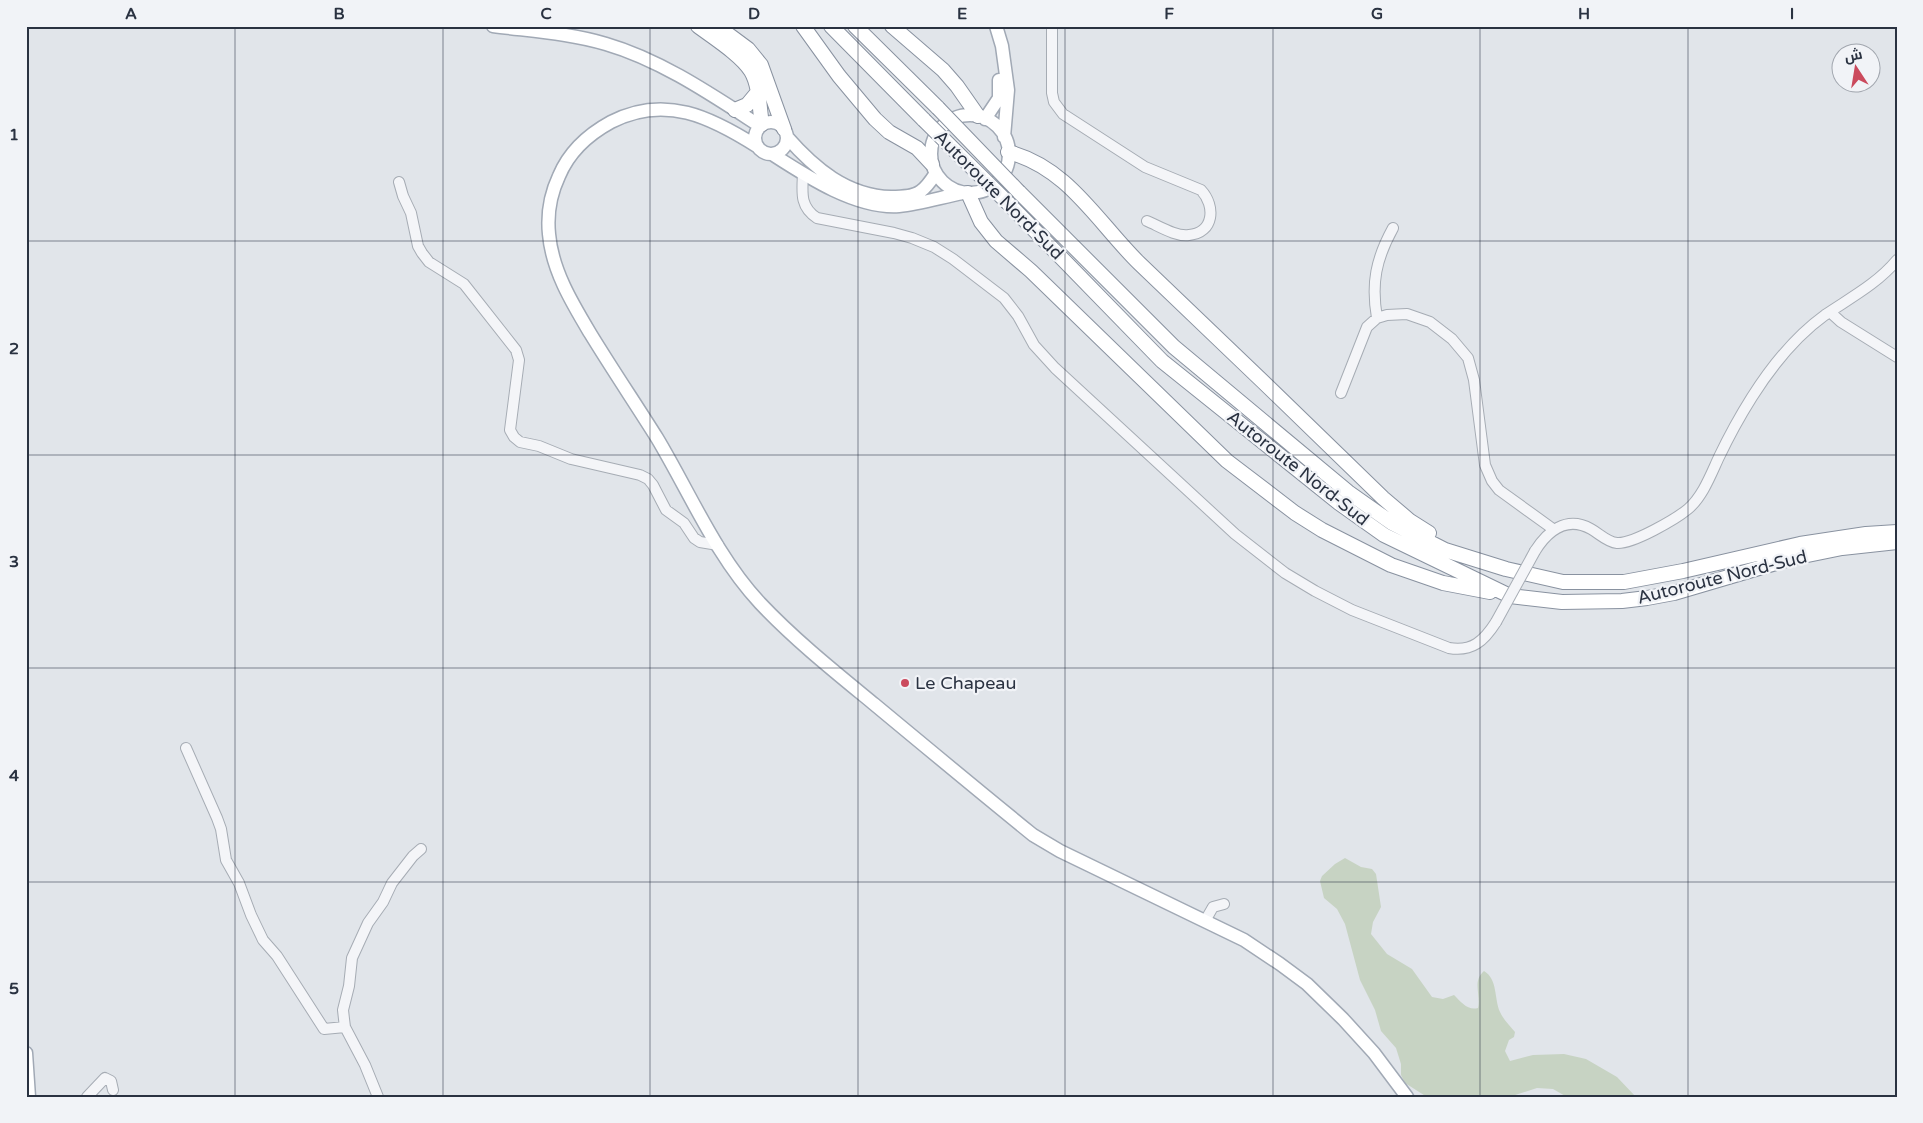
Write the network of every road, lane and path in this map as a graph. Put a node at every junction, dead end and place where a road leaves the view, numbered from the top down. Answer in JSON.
{"nodes":[{"id":1,"x":493,"y":26,"type":"edge"},
{"id":2,"x":698,"y":26,"type":"edge"},
{"id":3,"x":717,"y":26,"type":"edge"},
{"id":4,"x":803,"y":26,"type":"edge"},
{"id":5,"x":831,"y":26,"type":"edge"},
{"id":6,"x":855,"y":26,"type":"edge"},
{"id":7,"x":892,"y":26,"type":"edge"},
{"id":8,"x":988,"y":26,"type":"edge"},
{"id":9,"x":996,"y":26,"type":"edge"},
{"id":10,"x":1052,"y":26,"type":"edge"},
{"id":11,"x":506,"y":27,"type":"edge"},
{"id":12,"x":757,"y":93,"type":"junction"},
{"id":13,"x":735,"y":110,"type":"junction"},
{"id":14,"x":982,"y":118,"type":"junction"},
{"id":15,"x":758,"y":129,"type":"junction"},
{"id":16,"x":732,"y":130,"type":"junction"},
{"id":17,"x":1004,"y":132,"type":"junction"},
{"id":18,"x":786,"y":133,"type":"junction"},
{"id":19,"x":758,"y":147,"type":"junction"},
{"id":20,"x":1008,"y":152,"type":"junction"},
{"id":21,"x":772,"y":154,"type":"junction"},
{"id":22,"x":1032,"y":160,"type":"junction"},
{"id":23,"x":934,"y":169,"type":"junction"},
{"id":24,"x":803,"y":174,"type":"junction"},
{"id":25,"x":399,"y":182,"type":"dead end"},
{"id":26,"x":966,"y":192,"type":"junction"},
{"id":27,"x":1147,"y":221,"type":"dead end"},
{"id":28,"x":1393,"y":228,"type":"dead end"},
{"id":29,"x":1897,"y":260,"type":"edge"},
{"id":30,"x":1830,"y":312,"type":"junction"},
{"id":31,"x":1377,"y":318,"type":"junction"},
{"id":32,"x":1897,"y":356,"type":"edge"},
{"id":33,"x":1341,"y":392,"type":"dead end"},
{"id":34,"x":1553,"y":529,"type":"junction"},
{"id":35,"x":1897,"y":532,"type":"edge"},
{"id":36,"x":1897,"y":542,"type":"edge"},
{"id":37,"x":718,"y":545,"type":"junction"},
{"id":38,"x":1506,"y":569,"type":"junction"},
{"id":39,"x":1510,"y":596,"type":"junction"},
{"id":40,"x":186,"y":748,"type":"dead end"},
{"id":41,"x":421,"y":849,"type":"dead end"},
{"id":42,"x":1224,"y":904,"type":"dead end"},
{"id":43,"x":1205,"y":920,"type":"junction"},
{"id":44,"x":345,"y":1028,"type":"junction"},
{"id":45,"x":26,"y":1053,"type":"edge"},
{"id":46,"x":113,"y":1090,"type":"dead end"},
{"id":47,"x":28,"y":1091,"type":"edge"},
{"id":48,"x":88,"y":1097,"type":"edge"},
{"id":49,"x":378,"y":1097,"type":"edge"},
{"id":50,"x":1407,"y":1097,"type":"edge"}],
"edges":[{"from":1,"to":11,"type":"main road"},
{"from":2,"to":12,"type":"highway"},
{"from":3,"to":18,"type":"highway"},
{"from":4,"to":23,"type":"highway"},
{"from":5,"to":39,"type":"highway","name":"Autoroute Nord-Sud","bridge":true},
{"from":6,"to":38,"type":"highway","name":"Autoroute Nord-Sud","bridge":true},
{"from":7,"to":14,"type":"highway"},
{"from":8,"to":14,"type":"main road"},
{"from":9,"to":17,"type":"main road"},
{"from":10,"to":27,"type":"street"},
{"from":11,"to":13,"type":"main road"},
{"from":12,"to":13,"type":"highway"},
{"from":12,"to":15,"type":"highway"},
{"from":13,"to":15,"type":"main road"},
{"from":14,"to":17,"type":"main road"},
{"from":14,"to":23,"type":"main road"},
{"from":15,"to":16,"type":"main road"},
{"from":15,"to":18,"type":"main road"},
{"from":15,"to":19,"type":"main road"},
{"from":16,"to":19,"type":"main road"},
{"from":16,"to":37,"type":"main road"},
{"from":17,"to":20,"type":"main road"},
{"from":17,"to":22,"type":"main road"},
{"from":18,"to":21,"type":"main road"},
{"from":18,"to":23,"type":"main road"},
{"from":19,"to":21,"type":"main road"},
{"from":20,"to":22,"type":"highway"},
{"from":20,"to":26,"type":"main road"},
{"from":21,"to":24,"type":"main road"},
{"from":22,"to":38,"type":"highway"},
{"from":23,"to":26,"type":"main road"},
{"from":24,"to":26,"type":"main road"},
{"from":24,"to":34,"type":"street","bridge":true},
{"from":25,"to":37,"type":"street"},
{"from":26,"to":39,"type":"highway"},
{"from":28,"to":31,"type":"street"},
{"from":29,"to":30,"type":"street"},
{"from":30,"to":32,"type":"street"},
{"from":30,"to":34,"type":"street"},
{"from":31,"to":33,"type":"street"},
{"from":31,"to":34,"type":"street"},
{"from":35,"to":38,"type":"highway","name":"Autoroute Nord-Sud"},
{"from":36,"to":39,"type":"highway","name":"Autoroute Nord-Sud"},
{"from":37,"to":43,"type":"main road"},
{"from":40,"to":44,"type":"street"},
{"from":41,"to":44,"type":"street"},
{"from":42,"to":43,"type":"street"},
{"from":43,"to":50,"type":"main road"},
{"from":44,"to":49,"type":"street"},
{"from":45,"to":47,"type":"main road"},
{"from":46,"to":48,"type":"street"}]}
